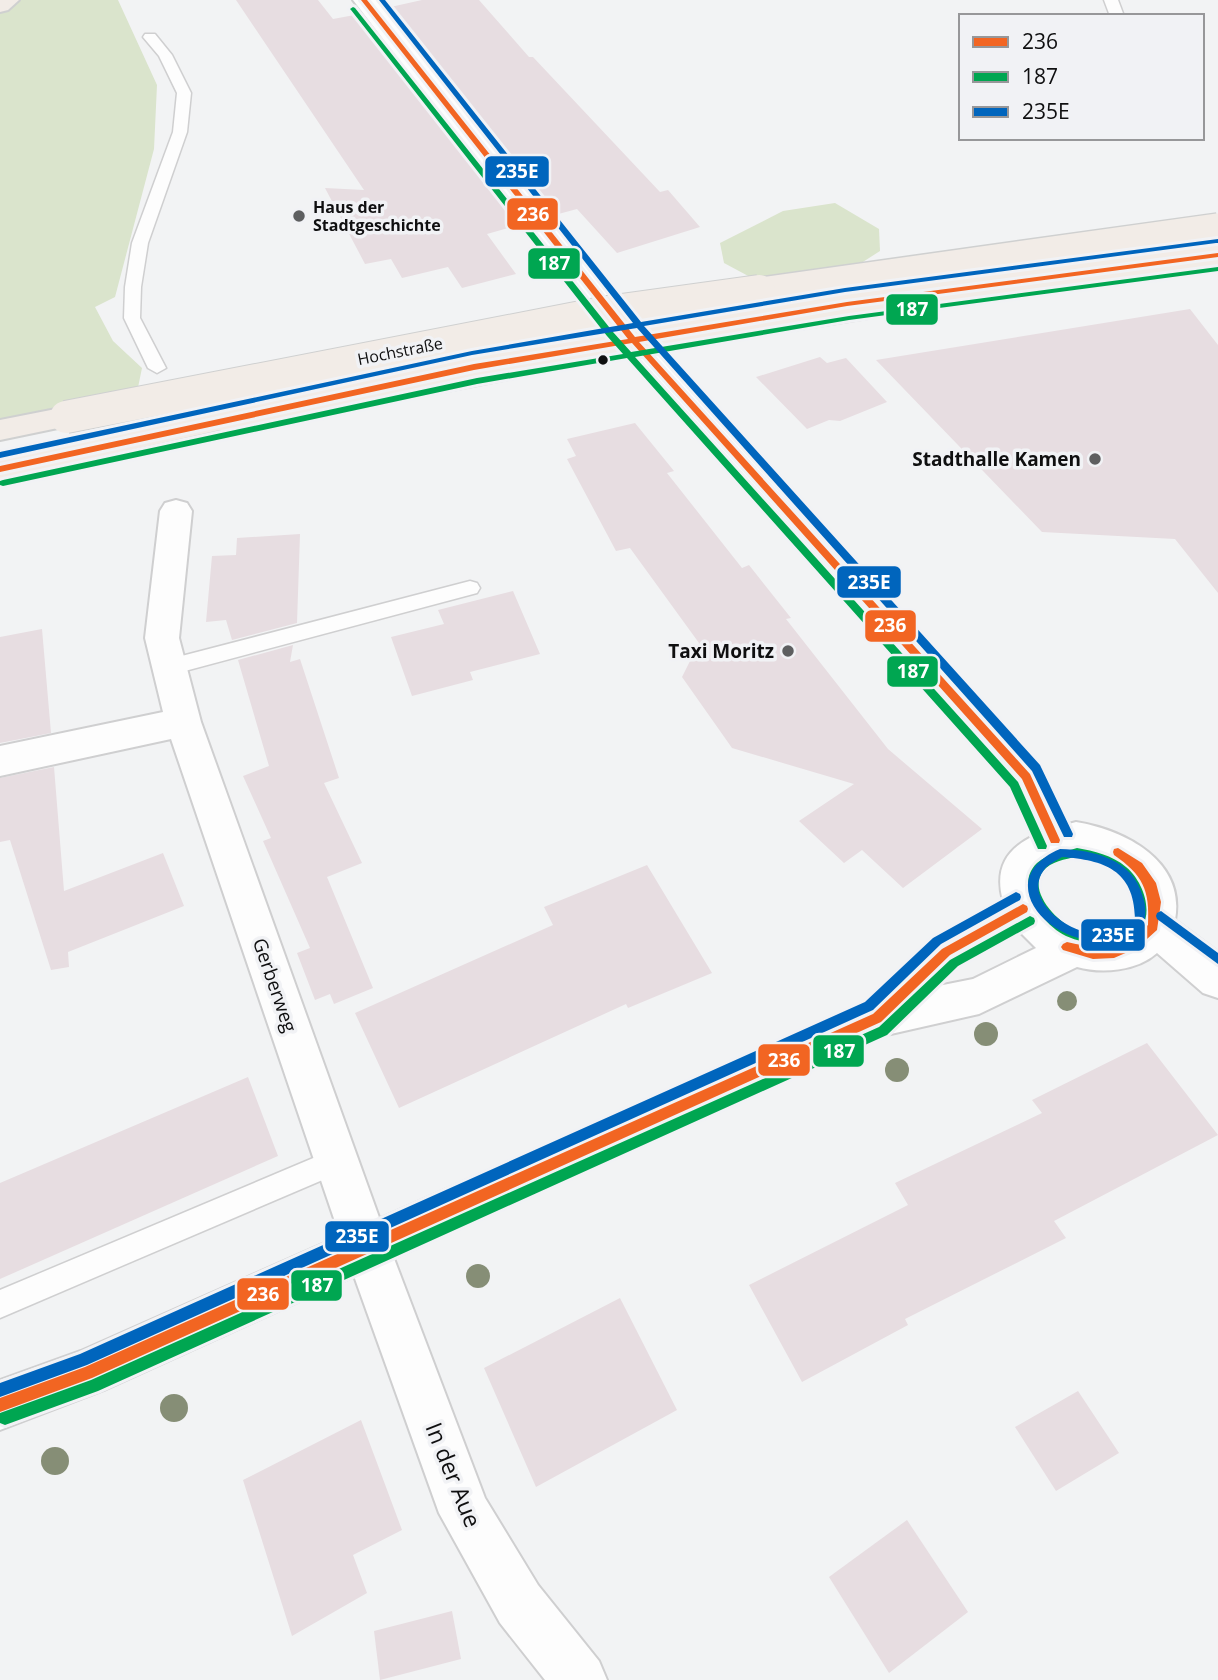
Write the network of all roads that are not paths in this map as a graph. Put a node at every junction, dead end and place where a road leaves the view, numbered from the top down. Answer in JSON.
{"nodes":[{"id":1,"x":8,"y":0,"type":"edge"},
{"id":2,"x":364,"y":0,"type":"edge"},
{"id":3,"x":0,"y":5,"type":"edge"},
{"id":4,"x":150,"y":37,"type":"dead end"},
{"id":5,"x":1218,"y":226,"type":"edge"},
{"id":6,"x":1218,"y":255,"type":"edge"},
{"id":7,"x":595,"y":295,"type":"dead end"},
{"id":8,"x":652,"y":361,"type":"dead end"},
{"id":9,"x":157,"y":368,"type":"dead end"},
{"id":10,"x":0,"y":430,"type":"edge"},
{"id":11,"x":0,"y":469,"type":"edge"},
{"id":12,"x":176,"y":511,"type":"dead end"},
{"id":13,"x":470,"y":588,"type":"dead end"},
{"id":14,"x":170,"y":667,"type":"junction"},
{"id":15,"x":183,"y":722,"type":"junction"},
{"id":16,"x":0,"y":761,"type":"edge"},
{"id":17,"x":1055,"y":840,"type":"junction"},
{"id":18,"x":1023,"y":909,"type":"junction"},
{"id":19,"x":1153,"y":928,"type":"junction"},
{"id":20,"x":1072,"y":950,"type":"junction"},
{"id":21,"x":1218,"y":980,"type":"edge"},
{"id":22,"x":877,"y":1018,"type":"junction"},
{"id":23,"x":337,"y":1161,"type":"junction"},
{"id":24,"x":367,"y":1248,"type":"junction"},
{"id":25,"x":0,"y":1304,"type":"edge"},
{"id":26,"x":0,"y":1405,"type":"edge"},
{"id":27,"x":580,"y":1680,"type":"edge"}],
"edges":[{"from":1,"to":3,"type":"main road"},
{"from":2,"to":7,"type":"street"},
{"from":4,"to":9,"type":"lane"},
{"from":5,"to":10,"type":"main road","name":"Hochstraße","bridge":true},
{"from":6,"to":11,"type":"main road","name":"Hochstraße","bridge":true},
{"from":8,"to":17,"type":"street"},
{"from":12,"to":14,"type":"street","name":"Gerberweg"},
{"from":13,"to":14,"type":"lane"},
{"from":14,"to":15,"type":"street","name":"Gerberweg"},
{"from":15,"to":16,"type":"street"},
{"from":15,"to":23,"type":"street","name":"Gerberweg"},
{"from":17,"to":18,"type":"street"},
{"from":17,"to":19,"type":"street"},
{"from":18,"to":20,"type":"street"},
{"from":18,"to":22,"type":"street"},
{"from":19,"to":20,"type":"street"},
{"from":19,"to":21,"type":"street"},
{"from":20,"to":22,"type":"street"},
{"from":22,"to":24,"type":"street"},
{"from":23,"to":24,"type":"street","name":"Gerberweg"},
{"from":23,"to":25,"type":"lane"},
{"from":24,"to":26,"type":"street"},
{"from":24,"to":27,"type":"street","name":"In der Aue"}]}
